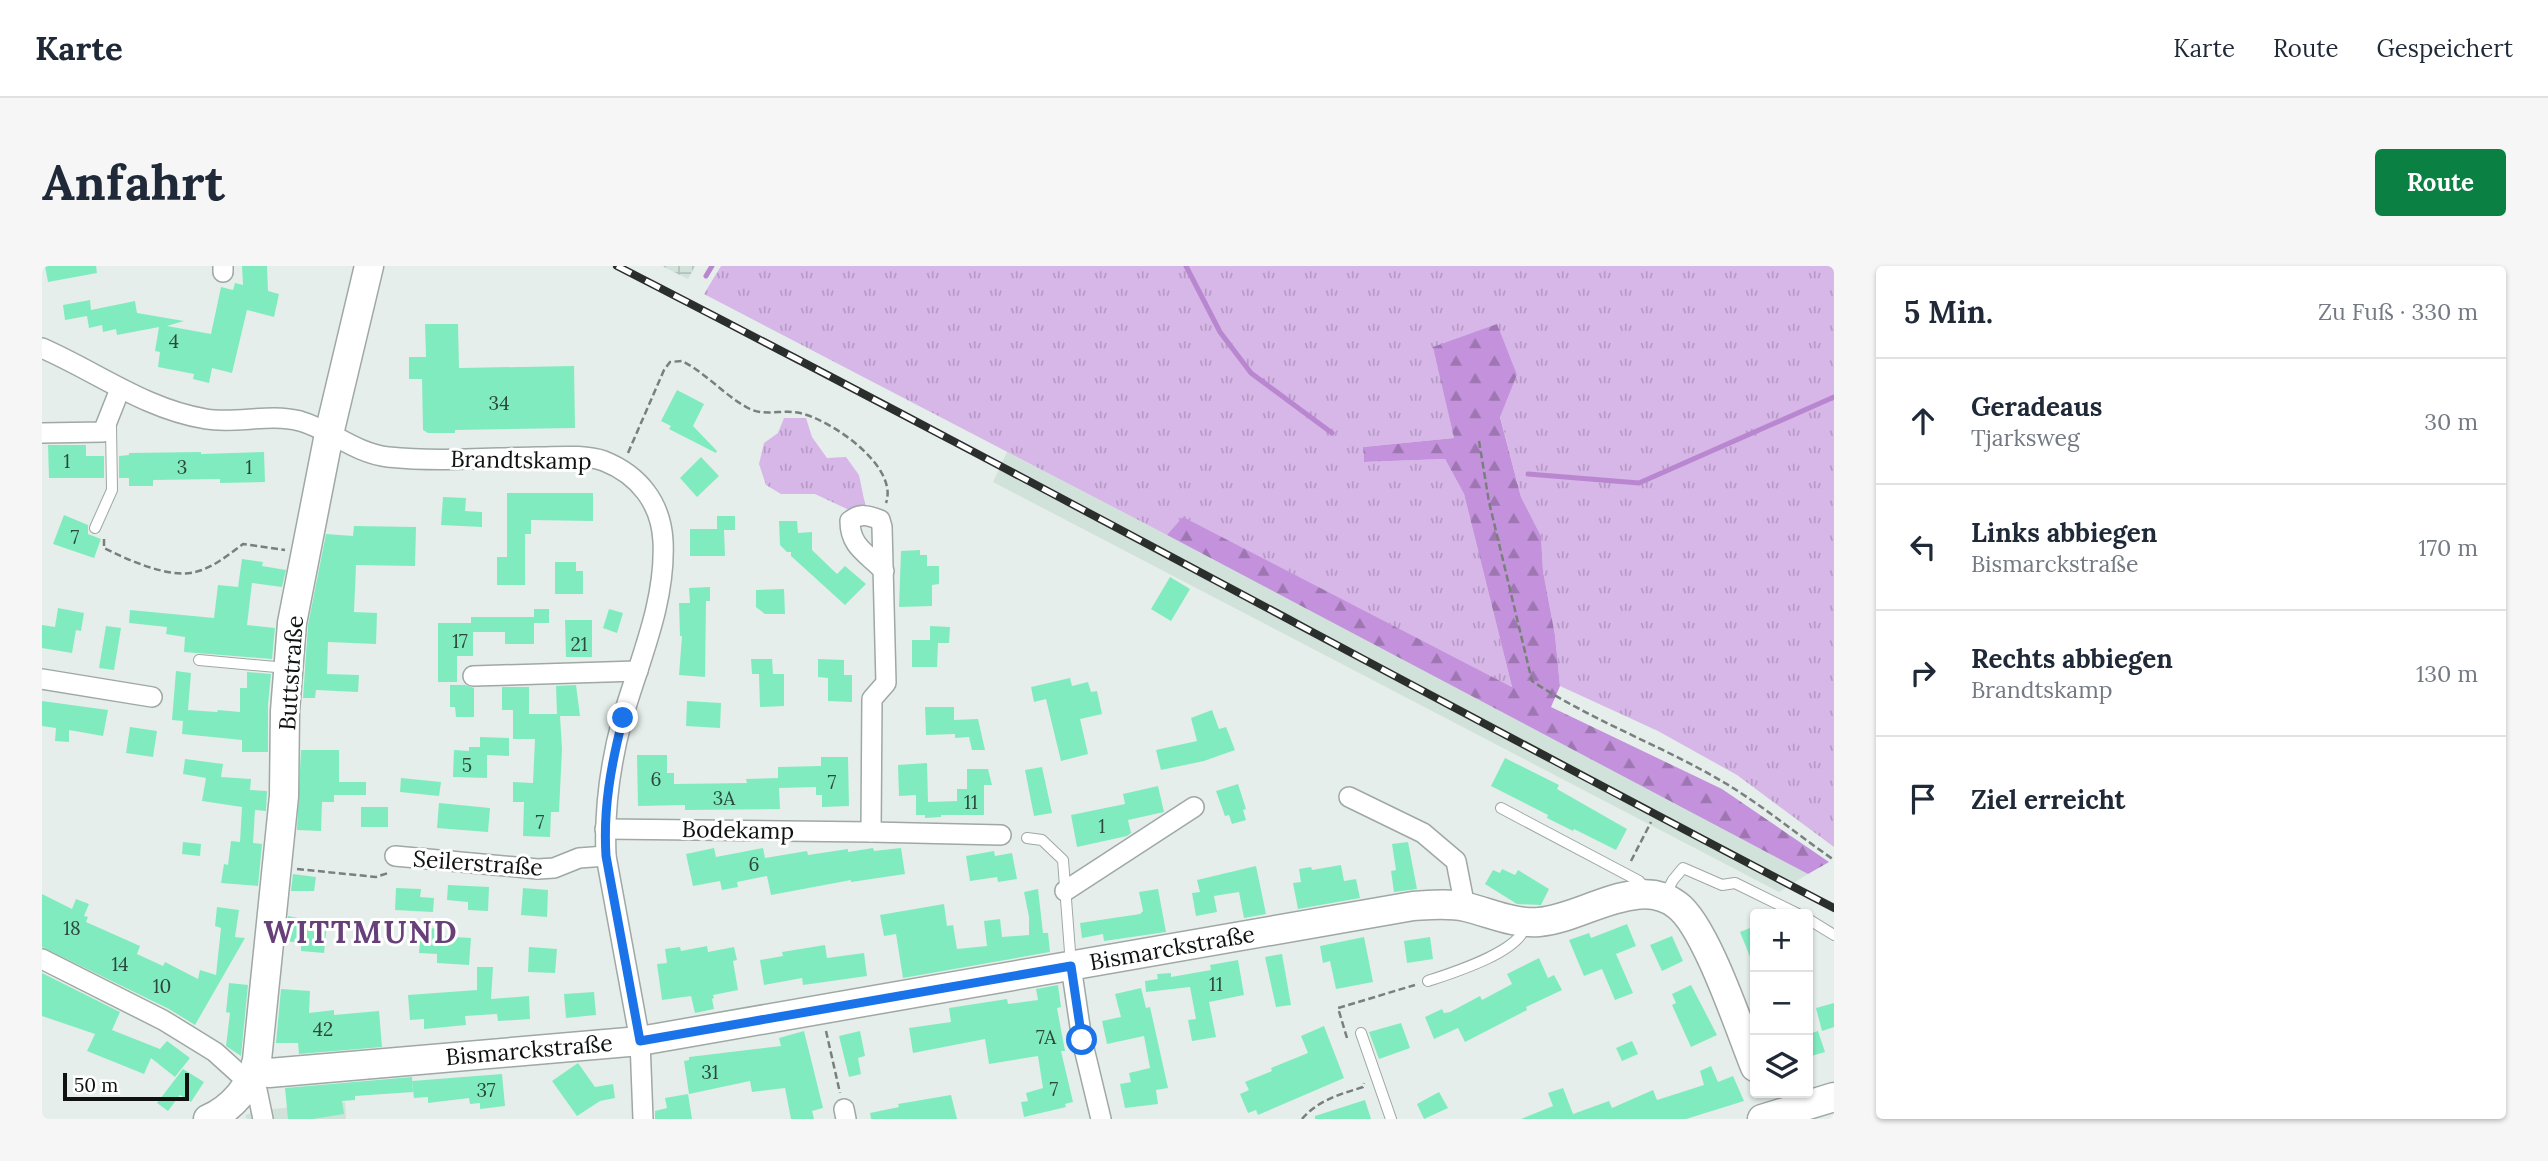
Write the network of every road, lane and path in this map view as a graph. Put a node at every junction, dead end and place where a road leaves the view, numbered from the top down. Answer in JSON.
{"nodes":[{"id":1,"x":367,"y":275,"type":"edge"},
{"id":2,"x":42,"y":348,"type":"edge"},
{"id":3,"x":122,"y":390,"type":"junction"},
{"id":4,"x":42,"y":433,"type":"edge"},
{"id":5,"x":329,"y":434,"type":"junction"},
{"id":6,"x":1479,"y":441,"type":"dead end"},
{"id":7,"x":621,"y":469,"type":"junction"},
{"id":8,"x":880,"y":520,"type":"junction"},
{"id":9,"x":95,"y":528,"type":"joint"},
{"id":10,"x":306,"y":553,"type":"junction"},
{"id":11,"x":884,"y":571,"type":"junction"},
{"id":12,"x":199,"y":660,"type":"dead end"},
{"id":13,"x":288,"y":668,"type":"junction"},
{"id":14,"x":638,"y":671,"type":"junction"},
{"id":15,"x":473,"y":676,"type":"dead end"},
{"id":16,"x":42,"y":679,"type":"edge"},
{"id":17,"x":152,"y":697,"type":"dead end"},
{"id":18,"x":1349,"y":797,"type":"dead end"},
{"id":19,"x":1194,"y":807,"type":"dead end"},
{"id":20,"x":1501,"y":808,"type":"dead end"},
{"id":21,"x":1651,"y":822,"type":"dead end"},
{"id":22,"x":604,"y":829,"type":"junction"},
{"id":23,"x":872,"y":832,"type":"junction"},
{"id":24,"x":1001,"y":835,"type":"dead end"},
{"id":25,"x":1027,"y":838,"type":"dead end"},
{"id":26,"x":395,"y":856,"type":"joint"},
{"id":27,"x":606,"y":856,"type":"junction"},
{"id":28,"x":1834,"y":860,"type":"edge"},
{"id":29,"x":277,"y":867,"type":"junction"},
{"id":30,"x":1624,"y":873,"type":"junction"},
{"id":31,"x":1065,"y":891,"type":"junction"},
{"id":32,"x":1657,"y":896,"type":"junction"},
{"id":33,"x":1465,"y":907,"type":"junction"},
{"id":34,"x":1788,"y":909,"type":"edge"},
{"id":35,"x":1526,"y":922,"type":"junction"},
{"id":36,"x":1813,"y":922,"type":"edge"},
{"id":37,"x":1834,"y":935,"type":"edge"},
{"id":38,"x":42,"y":959,"type":"edge"},
{"id":39,"x":1071,"y":966,"type":"junction"},
{"id":40,"x":1428,"y":981,"type":"joint"},
{"id":41,"x":821,"y":1010,"type":"junction"},
{"id":42,"x":1361,"y":1033,"type":"dead end"},
{"id":43,"x":640,"y":1041,"type":"junction"},
{"id":44,"x":1351,"y":1047,"type":"dead end"},
{"id":45,"x":1750,"y":1055,"type":"edge"},
{"id":46,"x":253,"y":1074,"type":"junction"},
{"id":47,"x":1365,"y":1082,"type":"dead end"},
{"id":48,"x":1834,"y":1097,"type":"edge"},
{"id":49,"x":1768,"y":1109,"type":"edge"},
{"id":50,"x":845,"y":1114,"type":"edge"},
{"id":51,"x":208,"y":1119,"type":"edge"},
{"id":52,"x":263,"y":1119,"type":"edge"},
{"id":53,"x":643,"y":1119,"type":"edge"},
{"id":54,"x":1101,"y":1119,"type":"edge"},
{"id":55,"x":1303,"y":1119,"type":"edge"},
{"id":56,"x":1391,"y":1119,"type":"edge"}],
"edges":[{"from":1,"to":5,"type":"street","name":"Buttstraße"},
{"from":2,"to":3,"type":"street","name":"Brandtskamp"},
{"from":3,"to":4,"type":"street"},
{"from":3,"to":5,"type":"street","name":"Brandtskamp"},
{"from":3,"to":9,"type":"lane"},
{"from":5,"to":7,"type":"street","name":"Brandtskamp"},
{"from":5,"to":10,"type":"street","name":"Buttstraße"},
{"from":6,"to":28,"type":"path"},
{"from":7,"to":8,"type":"path"},
{"from":7,"to":14,"type":"street","name":"Brandtskamp"},
{"from":8,"to":11,"type":"street"},
{"from":8,"to":11,"type":"street"},
{"from":9,"to":10,"type":"path"},
{"from":10,"to":13,"type":"street","name":"Buttstraße"},
{"from":11,"to":23,"type":"street"},
{"from":12,"to":13,"type":"lane"},
{"from":13,"to":29,"type":"street","name":"Buttstraße"},
{"from":14,"to":15,"type":"street"},
{"from":14,"to":22,"type":"street","name":"Brandtskamp"},
{"from":16,"to":17,"type":"street"},
{"from":18,"to":33,"type":"street"},
{"from":19,"to":31,"type":"street"},
{"from":20,"to":30,"type":"lane"},
{"from":21,"to":30,"type":"path"},
{"from":22,"to":23,"type":"street","name":"Bodekamp"},
{"from":22,"to":27,"type":"street","name":"Brandtskamp"},
{"from":23,"to":24,"type":"street","name":"Bodekamp"},
{"from":25,"to":31,"type":"lane"},
{"from":26,"to":27,"type":"street","name":"Seilerstraße"},
{"from":26,"to":29,"type":"path","name":"Seilerstraße"},
{"from":27,"to":43,"type":"street","name":"Brandtskamp"},
{"from":29,"to":46,"type":"street","name":"Buttstraße"},
{"from":30,"to":32,"type":"lane"},
{"from":31,"to":39,"type":"lane"},
{"from":32,"to":34,"type":"lane"},
{"from":32,"to":35,"type":"street"},
{"from":32,"to":45,"type":"street"},
{"from":33,"to":35,"type":"street","name":"Bismarckstraße"},
{"from":33,"to":39,"type":"street","name":"Bismarckstraße"},
{"from":35,"to":40,"type":"lane"},
{"from":36,"to":37,"type":"lane"},
{"from":38,"to":46,"type":"street"},
{"from":39,"to":41,"type":"street","name":"Bismarckstraße"},
{"from":39,"to":54,"type":"street"},
{"from":40,"to":44,"type":"path"},
{"from":41,"to":43,"type":"street","name":"Bismarckstraße"},
{"from":41,"to":50,"type":"path"},
{"from":42,"to":56,"type":"lane"},
{"from":43,"to":46,"type":"street","name":"Bismarckstraße"},
{"from":43,"to":53,"type":"street","name":"Brandtskamp"},
{"from":46,"to":51,"type":"street"},
{"from":46,"to":52,"type":"street"},
{"from":47,"to":55,"type":"path"},
{"from":48,"to":49,"type":"street"}]}
